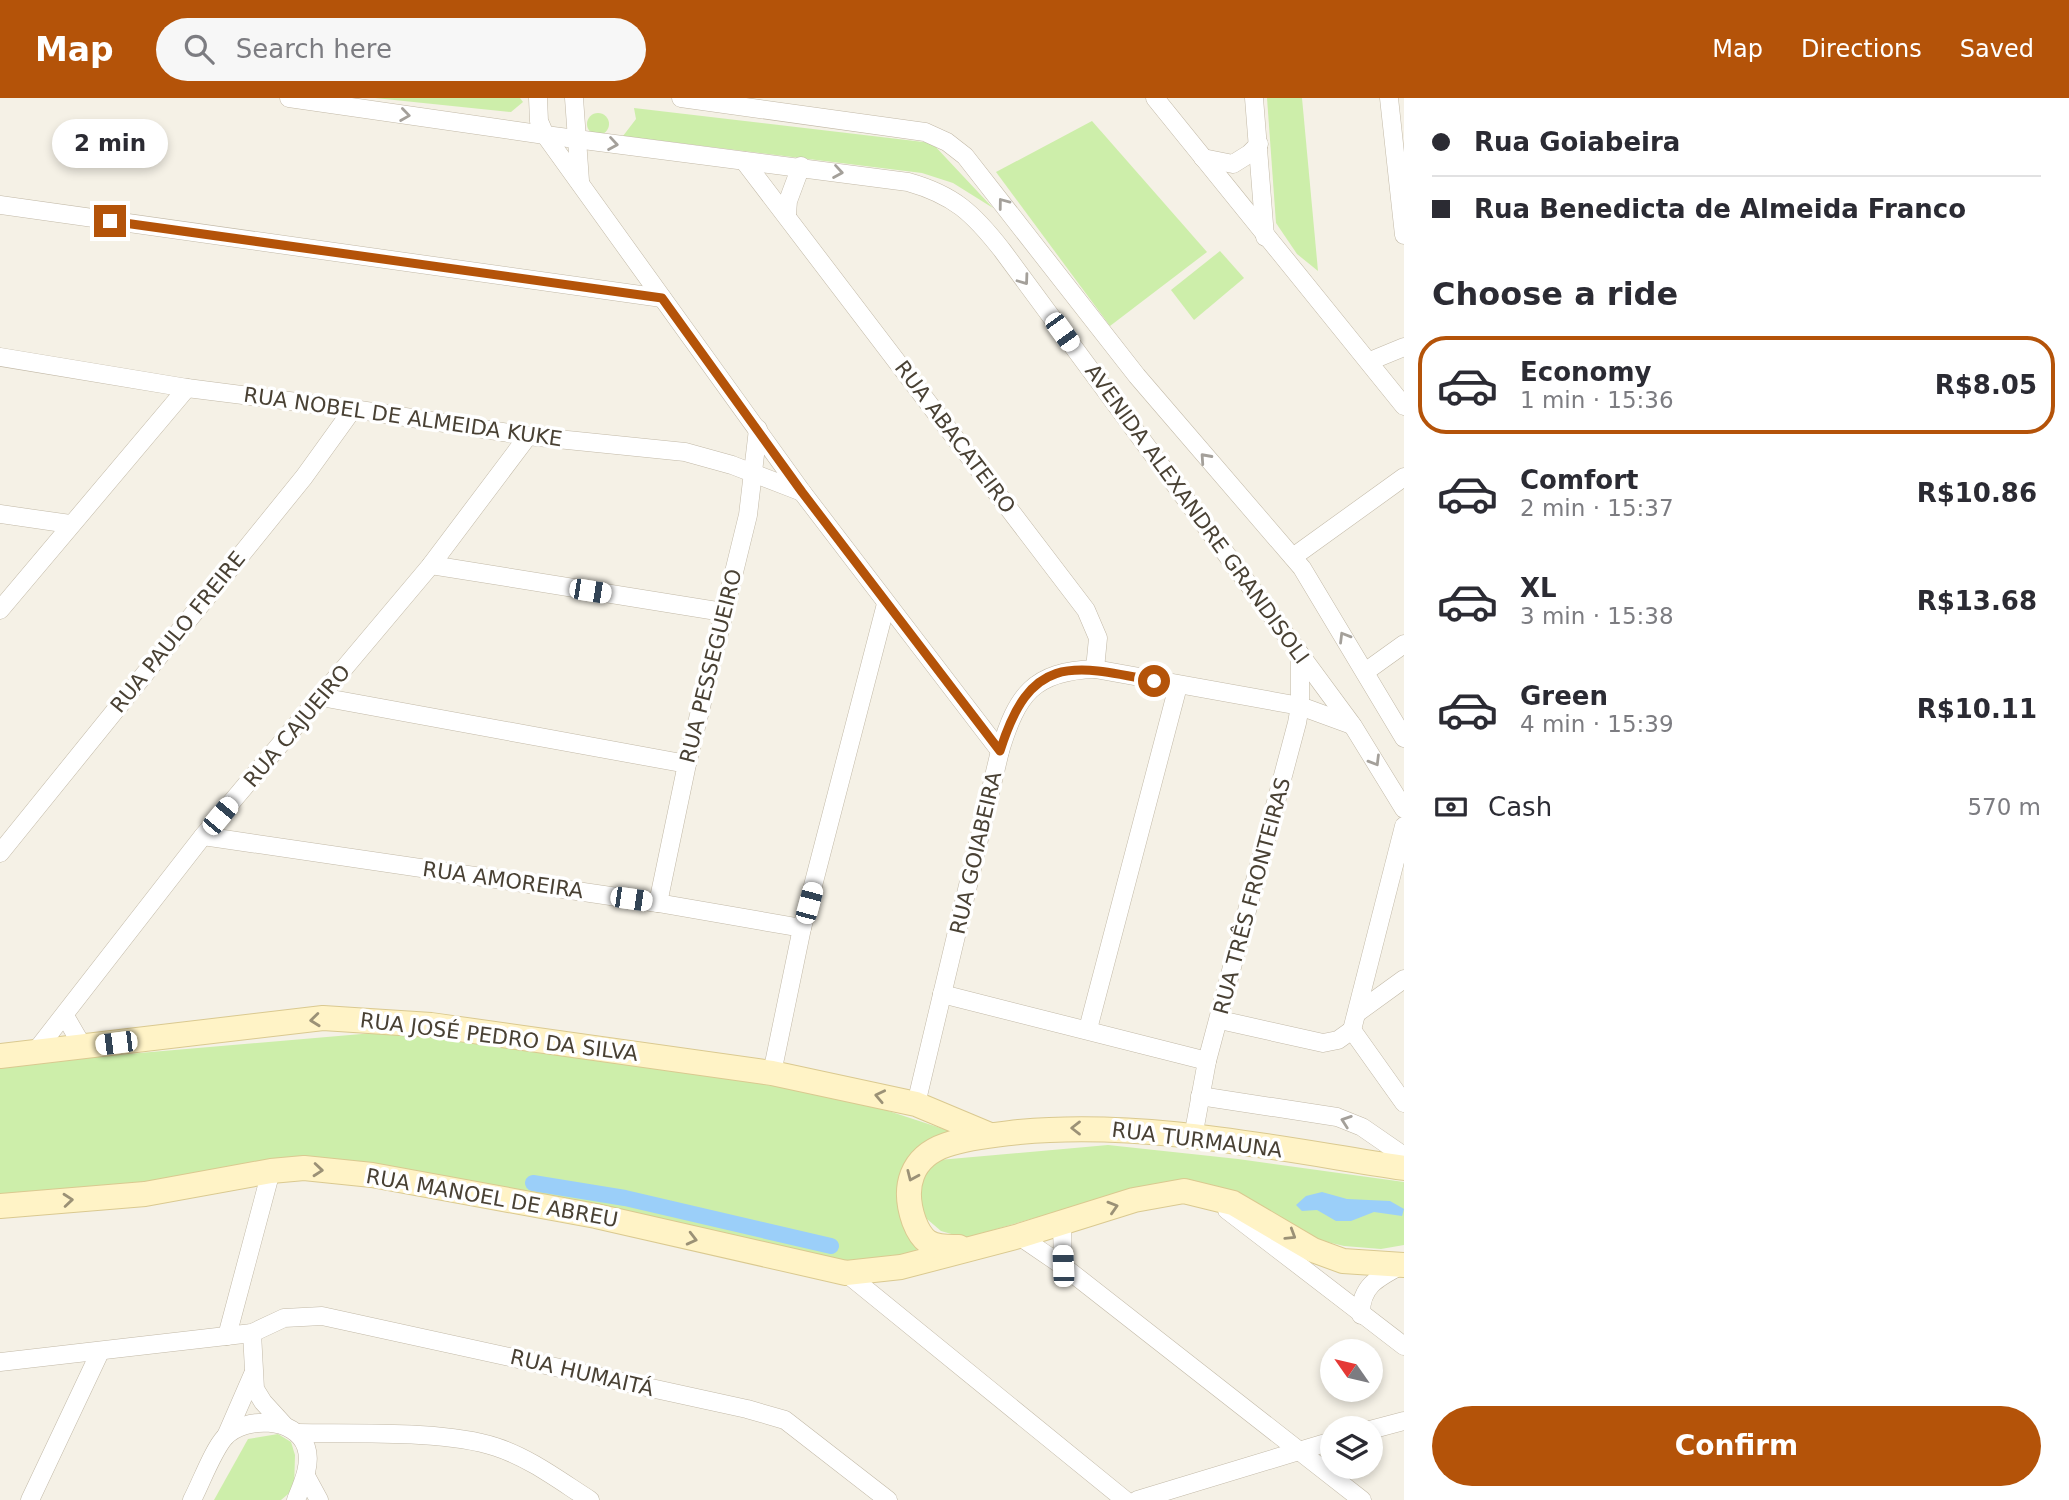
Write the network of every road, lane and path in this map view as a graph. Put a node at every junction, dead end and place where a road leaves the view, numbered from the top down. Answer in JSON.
{"nodes":[{"id":1,"x":289,"y":98,"type":"edge"},
{"id":2,"x":538,"y":98,"type":"edge"},
{"id":3,"x":575,"y":98,"type":"edge"},
{"id":4,"x":681,"y":98,"type":"edge"},
{"id":5,"x":1155,"y":98,"type":"edge"},
{"id":6,"x":1254,"y":98,"type":"edge"},
{"id":7,"x":1389,"y":98,"type":"edge"},
{"id":8,"x":545,"y":135,"type":"junction"},
{"id":9,"x":577,"y":139,"type":"junction"},
{"id":10,"x":1259,"y":144,"type":"junction"},
{"id":11,"x":1203,"y":158,"type":"junction"},
{"id":12,"x":744,"y":162,"type":"junction"},
{"id":13,"x":801,"y":166,"type":"junction"},
{"id":14,"x":580,"y":181,"type":"junction"},
{"id":15,"x":0,"y":205,"type":"edge"},
{"id":16,"x":787,"y":214,"type":"junction"},
{"id":17,"x":1404,"y":236,"type":"edge"},
{"id":18,"x":1265,"y":237,"type":"junction"},
{"id":19,"x":662,"y":298,"type":"junction"},
{"id":20,"x":1404,"y":347,"type":"edge"},
{"id":21,"x":0,"y":357,"type":"edge"},
{"id":22,"x":1370,"y":361,"type":"junction"},
{"id":23,"x":187,"y":388,"type":"junction"},
{"id":24,"x":1404,"y":406,"type":"edge"},
{"id":25,"x":353,"y":409,"type":"junction"},
{"id":26,"x":758,"y":429,"type":"junction"},
{"id":27,"x":528,"y":436,"type":"junction"},
{"id":28,"x":752,"y":474,"type":"junction"},
{"id":29,"x":1404,"y":477,"type":"edge"},
{"id":30,"x":802,"y":492,"type":"junction"},
{"id":31,"x":0,"y":514,"type":"edge"},
{"id":32,"x":70,"y":524,"type":"junction"},
{"id":33,"x":1293,"y":557,"type":"junction"},
{"id":34,"x":431,"y":565,"type":"junction"},
{"id":35,"x":886,"y":604,"type":"junction"},
{"id":36,"x":0,"y":610,"type":"edge"},
{"id":37,"x":723,"y":612,"type":"junction"},
{"id":38,"x":1404,"y":644,"type":"edge"},
{"id":39,"x":1300,"y":654,"type":"junction"},
{"id":40,"x":1095,"y":669,"type":"junction"},
{"id":41,"x":1365,"y":672,"type":"junction"},
{"id":42,"x":1178,"y":686,"type":"junction"},
{"id":43,"x":321,"y":698,"type":"junction"},
{"id":44,"x":1300,"y":706,"type":"junction"},
{"id":45,"x":1353,"y":726,"type":"junction"},
{"id":46,"x":1404,"y":738,"type":"edge"},
{"id":47,"x":1000,"y":751,"type":"junction"},
{"id":48,"x":687,"y":764,"type":"junction"},
{"id":49,"x":1404,"y":809,"type":"edge"},
{"id":50,"x":1404,"y":825,"type":"edge"},
{"id":51,"x":203,"y":836,"type":"junction"},
{"id":52,"x":0,"y":853,"type":"edge"},
{"id":53,"x":658,"y":903,"type":"junction"},
{"id":54,"x":802,"y":928,"type":"junction"},
{"id":55,"x":1404,"y":979,"type":"edge"},
{"id":56,"x":942,"y":994,"type":"junction"},
{"id":57,"x":65,"y":1016,"type":"junction"},
{"id":58,"x":1220,"y":1020,"type":"junction"},
{"id":59,"x":1355,"y":1022,"type":"junction"},
{"id":60,"x":1088,"y":1029,"type":"junction"},
{"id":61,"x":83,"y":1047,"type":"junction"},
{"id":62,"x":35,"y":1052,"type":"junction"},
{"id":63,"x":0,"y":1056,"type":"edge"},
{"id":64,"x":1207,"y":1061,"type":"junction"},
{"id":65,"x":772,"y":1073,"type":"junction"},
{"id":66,"x":1200,"y":1096,"type":"junction"},
{"id":67,"x":1404,"y":1103,"type":"edge"},
{"id":68,"x":916,"y":1104,"type":"junction"},
{"id":69,"x":989,"y":1135,"type":"junction"},
{"id":70,"x":1193,"y":1137,"type":"junction"},
{"id":71,"x":1404,"y":1156,"type":"edge"},
{"id":72,"x":1404,"y":1168,"type":"edge"},
{"id":73,"x":271,"y":1171,"type":"junction"},
{"id":74,"x":1208,"y":1195,"type":"junction"},
{"id":75,"x":0,"y":1206,"type":"edge"},
{"id":76,"x":1062,"y":1223,"type":"junction"},
{"id":77,"x":1019,"y":1236,"type":"junction"},
{"id":78,"x":977,"y":1247,"type":"junction"},
{"id":79,"x":1402,"y":1265,"type":"edge"},
{"id":80,"x":1063,"y":1266,"type":"junction"},
{"id":81,"x":846,"y":1273,"type":"junction"},
{"id":82,"x":1361,"y":1315,"type":"junction"},
{"id":83,"x":252,"y":1333,"type":"junction"},
{"id":84,"x":227,"y":1336,"type":"junction"},
{"id":85,"x":1404,"y":1346,"type":"edge"},
{"id":86,"x":100,"y":1352,"type":"junction"},
{"id":87,"x":0,"y":1362,"type":"edge"},
{"id":88,"x":254,"y":1371,"type":"junction"},
{"id":89,"x":1404,"y":1421,"type":"edge"},
{"id":90,"x":1383,"y":1427,"type":"edge"},
{"id":91,"x":291,"y":1429,"type":"junction"},
{"id":92,"x":226,"y":1436,"type":"junction"},
{"id":93,"x":1320,"y":1445,"type":"edge"},
{"id":94,"x":1300,"y":1451,"type":"junction"},
{"id":95,"x":306,"y":1476,"type":"junction"},
{"id":96,"x":30,"y":1500,"type":"edge"},
{"id":97,"x":192,"y":1500,"type":"edge"},
{"id":98,"x":296,"y":1500,"type":"edge"},
{"id":99,"x":319,"y":1500,"type":"edge"},
{"id":100,"x":590,"y":1500,"type":"edge"},
{"id":101,"x":888,"y":1500,"type":"edge"},
{"id":102,"x":1125,"y":1500,"type":"edge"},
{"id":103,"x":1137,"y":1500,"type":"edge"},
{"id":104,"x":1362,"y":1500,"type":"edge"}],
"edges":[{"from":1,"to":8,"type":"street","name":"AVENIDA ALEXANDRE GRANDISOLI","one_way":true},
{"from":2,"to":8,"type":"street"},
{"from":3,"to":9,"type":"street"},
{"from":33,"to":4,"type":"street","name":"AVENIDA ALEXANDRE GRANDISOLI","one_way":true},
{"from":5,"to":11,"type":"street"},
{"from":6,"to":10,"type":"street"},
{"from":7,"to":17,"type":"street"},
{"from":8,"to":9,"type":"street","name":"AVENIDA ALEXANDRE GRANDISOLI"},
{"from":8,"to":14,"type":"street"},
{"from":9,"to":12,"type":"street","name":"AVENIDA ALEXANDRE GRANDISOLI","one_way":true},
{"from":9,"to":14,"type":"street"},
{"from":10,"to":11,"type":"street"},
{"from":10,"to":18,"type":"street"},
{"from":11,"to":18,"type":"street"},
{"from":12,"to":13,"type":"street","name":"AVENIDA ALEXANDRE GRANDISOLI"},
{"from":12,"to":16,"type":"street","name":"RUA ABACATEIRO"},
{"from":13,"to":16,"type":"street"},
{"from":13,"to":39,"type":"street","name":"AVENIDA ALEXANDRE GRANDISOLI","one_way":true},
{"from":14,"to":19,"type":"street"},
{"from":15,"to":19,"type":"street"},
{"from":16,"to":40,"type":"street","name":"RUA ABACATEIRO"},
{"from":18,"to":22,"type":"street"},
{"from":19,"to":26,"type":"street"},
{"from":20,"to":22,"type":"street"},
{"from":21,"to":23,"type":"street","name":"RUA NOBEL DE ALMEIDA KUKE"},
{"from":22,"to":24,"type":"street"},
{"from":23,"to":25,"type":"street","name":"RUA NOBEL DE ALMEIDA KUKE"},
{"from":23,"to":32,"type":"street"},
{"from":25,"to":27,"type":"street","name":"RUA NOBEL DE ALMEIDA KUKE"},
{"from":25,"to":52,"type":"street","name":"RUA PAULO FREIRE"},
{"from":26,"to":28,"type":"street","name":"RUA PESSEGUEIRO"},
{"from":26,"to":30,"type":"street"},
{"from":27,"to":28,"type":"street","name":"RUA NOBEL DE ALMEIDA KUKE"},
{"from":27,"to":34,"type":"street","name":"RUA CAJUEIRO"},
{"from":28,"to":30,"type":"street","name":"RUA NOBEL DE ALMEIDA KUKE"},
{"from":28,"to":37,"type":"street","name":"RUA PESSEGUEIRO"},
{"from":29,"to":33,"type":"street"},
{"from":30,"to":35,"type":"street"},
{"from":31,"to":32,"type":"street"},
{"from":32,"to":36,"type":"street"},
{"from":41,"to":33,"type":"street","name":"AVENIDA ALEXANDRE GRANDISOLI","one_way":true},
{"from":34,"to":37,"type":"street"},
{"from":34,"to":43,"type":"street","name":"RUA CAJUEIRO"},
{"from":35,"to":47,"type":"street"},
{"from":35,"to":54,"type":"street"},
{"from":37,"to":48,"type":"street","name":"RUA PESSEGUEIRO"},
{"from":38,"to":41,"type":"street"},
{"from":39,"to":44,"type":"street","name":"RUA TRÊS FRONTEIRAS"},
{"from":39,"to":45,"type":"street","name":"AVENIDA ALEXANDRE GRANDISOLI"},
{"from":40,"to":42,"type":"street","name":"RUA GOIABEIRA"},
{"from":40,"to":47,"type":"street","name":"RUA GOIABEIRA"},
{"from":41,"to":46,"type":"street","name":"AVENIDA ALEXANDRE GRANDISOLI"},
{"from":42,"to":44,"type":"street","name":"RUA GOIABEIRA"},
{"from":42,"to":60,"type":"street"},
{"from":43,"to":48,"type":"street"},
{"from":43,"to":51,"type":"street","name":"RUA CAJUEIRO"},
{"from":44,"to":45,"type":"street","name":"RUA GOIABEIRA"},
{"from":44,"to":58,"type":"street","name":"RUA TRÊS FRONTEIRAS"},
{"from":45,"to":49,"type":"street","name":"AVENIDA ALEXANDRE GRANDISOLI","one_way":true},
{"from":47,"to":56,"type":"street","name":"RUA GOIABEIRA"},
{"from":48,"to":53,"type":"street","name":"RUA PESSEGUEIRO"},
{"from":50,"to":59,"type":"street"},
{"from":51,"to":53,"type":"street","name":"RUA AMOREIRA"},
{"from":51,"to":57,"type":"street","name":"RUA CAJUEIRO"},
{"from":53,"to":54,"type":"street","name":"RUA AMOREIRA"},
{"from":54,"to":65,"type":"street"},
{"from":55,"to":59,"type":"street"},
{"from":56,"to":60,"type":"street"},
{"from":56,"to":68,"type":"street","name":"RUA GOIABEIRA"},
{"from":57,"to":61,"type":"street"},
{"from":57,"to":62,"type":"street","name":"RUA CAJUEIRO"},
{"from":58,"to":59,"type":"street"},
{"from":58,"to":64,"type":"street","name":"RUA TRÊS FRONTEIRAS"},
{"from":59,"to":67,"type":"street"},
{"from":60,"to":64,"type":"street"},
{"from":61,"to":62,"type":"main road","name":"RUA JOSÉ PEDRO DA SILVA"},
{"from":65,"to":61,"type":"main road","name":"RUA JOSÉ PEDRO DA SILVA","one_way":true},
{"from":62,"to":63,"type":"main road","name":"RUA JOSÉ PEDRO DA SILVA"},
{"from":64,"to":66,"type":"street","name":"RUA TRÊS FRONTEIRAS"},
{"from":68,"to":65,"type":"main road","name":"RUA JOSÉ PEDRO DA SILVA","one_way":true},
{"from":66,"to":70,"type":"street","name":"RUA TRÊS FRONTEIRAS"},
{"from":71,"to":66,"type":"street","name":"RUA TURMAUNA","one_way":true},
{"from":68,"to":69,"type":"main road","name":"RUA JOSÉ PEDRO DA SILVA"},
{"from":70,"to":69,"type":"main road","name":"RUA TURMAUNA","one_way":true},
{"from":69,"to":78,"type":"main road","name":"RUA TURMAUNA","one_way":true},
{"from":70,"to":72,"type":"main road","name":"RUA TURMAUNA"},
{"from":75,"to":73,"type":"main road","name":"RUA MANOEL DE ABREU","one_way":true},
{"from":73,"to":81,"type":"main road","name":"RUA MANOEL DE ABREU","one_way":true},
{"from":73,"to":84,"type":"street"},
{"from":76,"to":74,"type":"main road","one_way":true},
{"from":74,"to":79,"type":"main road","one_way":true},
{"from":74,"to":82,"type":"street"},
{"from":76,"to":77,"type":"main road"},
{"from":76,"to":80,"type":"street"},
{"from":77,"to":78,"type":"main road"},
{"from":77,"to":80,"type":"street"},
{"from":78,"to":81,"type":"main road","name":"RUA MANOEL DE ABREU"},
{"from":79,"to":82,"type":"street"},
{"from":80,"to":94,"type":"street"},
{"from":81,"to":102,"type":"street"},
{"from":82,"to":85,"type":"street"},
{"from":83,"to":84,"type":"street","name":"RUA HUMAITÁ"},
{"from":83,"to":88,"type":"street"},
{"from":83,"to":101,"type":"street","name":"RUA HUMAITÁ"},
{"from":84,"to":86,"type":"street","name":"RUA HUMAITÁ"},
{"from":86,"to":87,"type":"street","name":"RUA HUMAITÁ"},
{"from":86,"to":96,"type":"street"},
{"from":88,"to":91,"type":"street"},
{"from":88,"to":92,"type":"street"},
{"from":89,"to":90,"type":"street"},
{"from":91,"to":92,"type":"street"},
{"from":91,"to":95,"type":"street"},
{"from":91,"to":100,"type":"street"},
{"from":92,"to":97,"type":"street"},
{"from":93,"to":94,"type":"street"},
{"from":94,"to":103,"type":"street"},
{"from":94,"to":104,"type":"street"},
{"from":95,"to":98,"type":"street"},
{"from":95,"to":99,"type":"street"}]}
